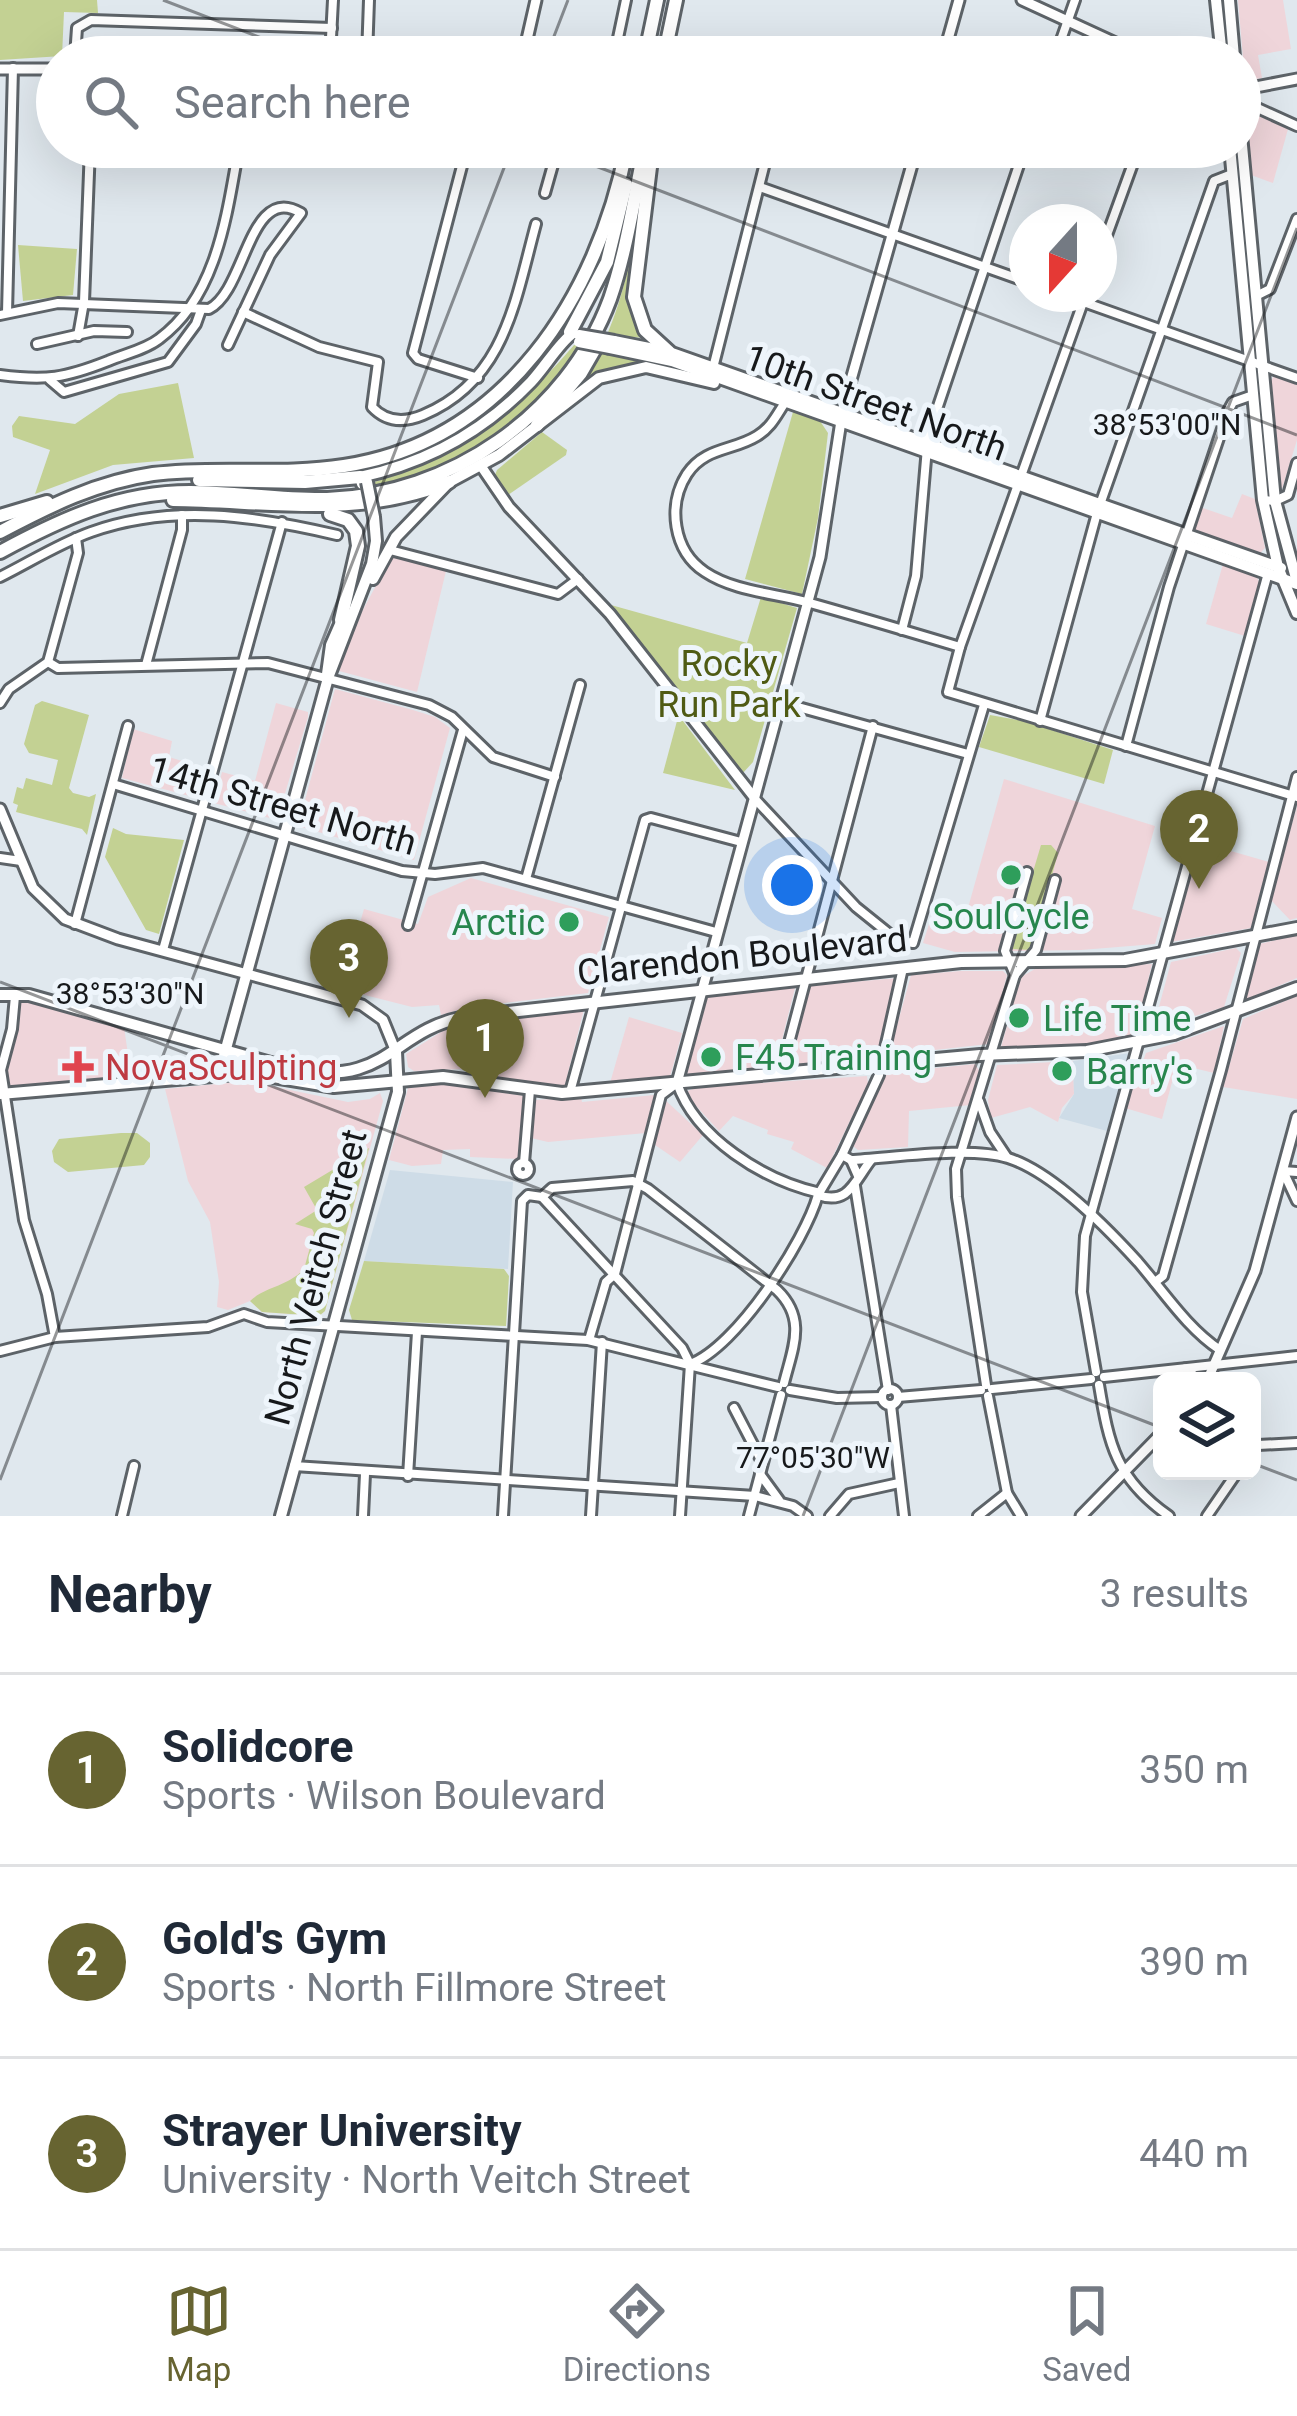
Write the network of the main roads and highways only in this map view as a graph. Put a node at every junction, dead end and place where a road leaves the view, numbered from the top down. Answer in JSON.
{"nodes":[{"id":1,"x":658,"y":0,"type":"edge"},
{"id":2,"x":676,"y":0,"type":"edge"},
{"id":3,"x":1216,"y":0,"type":"edge"},
{"id":4,"x":1229,"y":0,"type":"edge"},
{"id":5,"x":650,"y":36,"type":"edge"},
{"id":6,"x":668,"y":36,"type":"edge"},
{"id":7,"x":1220,"y":36,"type":"edge"},
{"id":8,"x":1232,"y":36,"type":"edge"},
{"id":9,"x":621,"y":168,"type":"edge"},
{"id":10,"x":627,"y":168,"type":"edge"},
{"id":11,"x":644,"y":168,"type":"edge"},
{"id":12,"x":647,"y":168,"type":"edge"},
{"id":13,"x":1232,"y":168,"type":"edge"},
{"id":14,"x":1242,"y":168,"type":"edge"},
{"id":15,"x":621,"y":263,"type":"junction"},
{"id":16,"x":1249,"y":297,"type":"junction"},
{"id":17,"x":573,"y":336,"type":"junction"},
{"id":18,"x":612,"y":344,"type":"junction"},
{"id":19,"x":669,"y":352,"type":"junction"},
{"id":20,"x":712,"y":371,"type":"junction"},
{"id":21,"x":785,"y":399,"type":"junction"},
{"id":22,"x":537,"y":425,"type":"junction"},
{"id":23,"x":138,"y":477,"type":"junction"},
{"id":24,"x":363,"y":479,"type":"junction"},
{"id":25,"x":449,"y":482,"type":"junction"},
{"id":26,"x":136,"y":496,"type":"junction"},
{"id":27,"x":65,"y":499,"type":"junction"},
{"id":28,"x":281,"y":506,"type":"junction"},
{"id":29,"x":0,"y":515,"type":"edge"},
{"id":30,"x":0,"y":532,"type":"edge"},
{"id":31,"x":0,"y":552,"type":"edge"},
{"id":32,"x":1287,"y":576,"type":"edge"},
{"id":33,"x":1297,"y":613,"type":"edge"},
{"id":34,"x":343,"y":625,"type":"junction"},
{"id":35,"x":1297,"y":928,"type":"edge"},
{"id":36,"x":1297,"y":988,"type":"edge"},
{"id":37,"x":0,"y":995,"type":"edge"},
{"id":38,"x":225,"y":1050,"type":"junction"},
{"id":39,"x":396,"y":1052,"type":"junction"},
{"id":40,"x":219,"y":1075,"type":"junction"},
{"id":41,"x":303,"y":1077,"type":"junction"},
{"id":42,"x":398,"y":1079,"type":"junction"},
{"id":43,"x":2,"y":1094,"type":"edge"},
{"id":44,"x":281,"y":1516,"type":"edge"}],
"edges":[{"from":1,"to":5,"type":"highway"},
{"from":2,"to":6,"type":"highway"},
{"from":3,"to":7,"type":"main road"},
{"from":4,"to":8,"type":"main road"},
{"from":9,"to":23,"type":"highway"},
{"from":10,"to":17,"type":"highway"},
{"from":11,"to":15,"type":"highway"},
{"from":12,"to":19,"type":"highway"},
{"from":13,"to":16,"type":"main road"},
{"from":14,"to":16,"type":"main road"},
{"from":15,"to":22,"type":"highway"},
{"from":15,"to":26,"type":"highway"},
{"from":16,"to":32,"type":"main road"},
{"from":17,"to":18,"type":"main road","name":"10th Street North","bridge":true},
{"from":17,"to":24,"type":"main road"},
{"from":18,"to":19,"type":"main road","name":"10th Street North"},
{"from":18,"to":20,"type":"main road","name":"10th Street North"},
{"from":19,"to":20,"type":"main road","name":"10th Street North"},
{"from":20,"to":21,"type":"main road","name":"10th Street North"},
{"from":21,"to":22,"type":"main road"},
{"from":21,"to":32,"type":"main road","name":"10th Street North"},
{"from":22,"to":25,"type":"main road"},
{"from":23,"to":24,"type":"highway"},
{"from":23,"to":27,"type":"highway"},
{"from":24,"to":34,"type":"main road","bridge":true},
{"from":25,"to":28,"type":"highway"},
{"from":25,"to":34,"type":"main road"},
{"from":26,"to":28,"type":"highway"},
{"from":26,"to":31,"type":"highway"},
{"from":27,"to":29,"type":"highway"},
{"from":27,"to":30,"type":"highway"},
{"from":28,"to":34,"type":"highway"},
{"from":32,"to":33,"type":"main road"},
{"from":34,"to":38,"type":"main road"},
{"from":35,"to":39,"type":"main road","name":"Clarendon Boulevard"},
{"from":36,"to":42,"type":"main road"},
{"from":37,"to":38,"type":"main road","name":"Clarendon Boulevard"},
{"from":38,"to":40,"type":"main road"},
{"from":38,"to":41,"type":"main road","name":"Clarendon Boulevard"},
{"from":39,"to":41,"type":"main road","name":"Clarendon Boulevard"},
{"from":39,"to":42,"type":"main road","name":"North Veitch Street"},
{"from":40,"to":41,"type":"main road"},
{"from":40,"to":43,"type":"main road"},
{"from":41,"to":42,"type":"main road"},
{"from":42,"to":44,"type":"main road","name":"North Veitch Street"}]}
